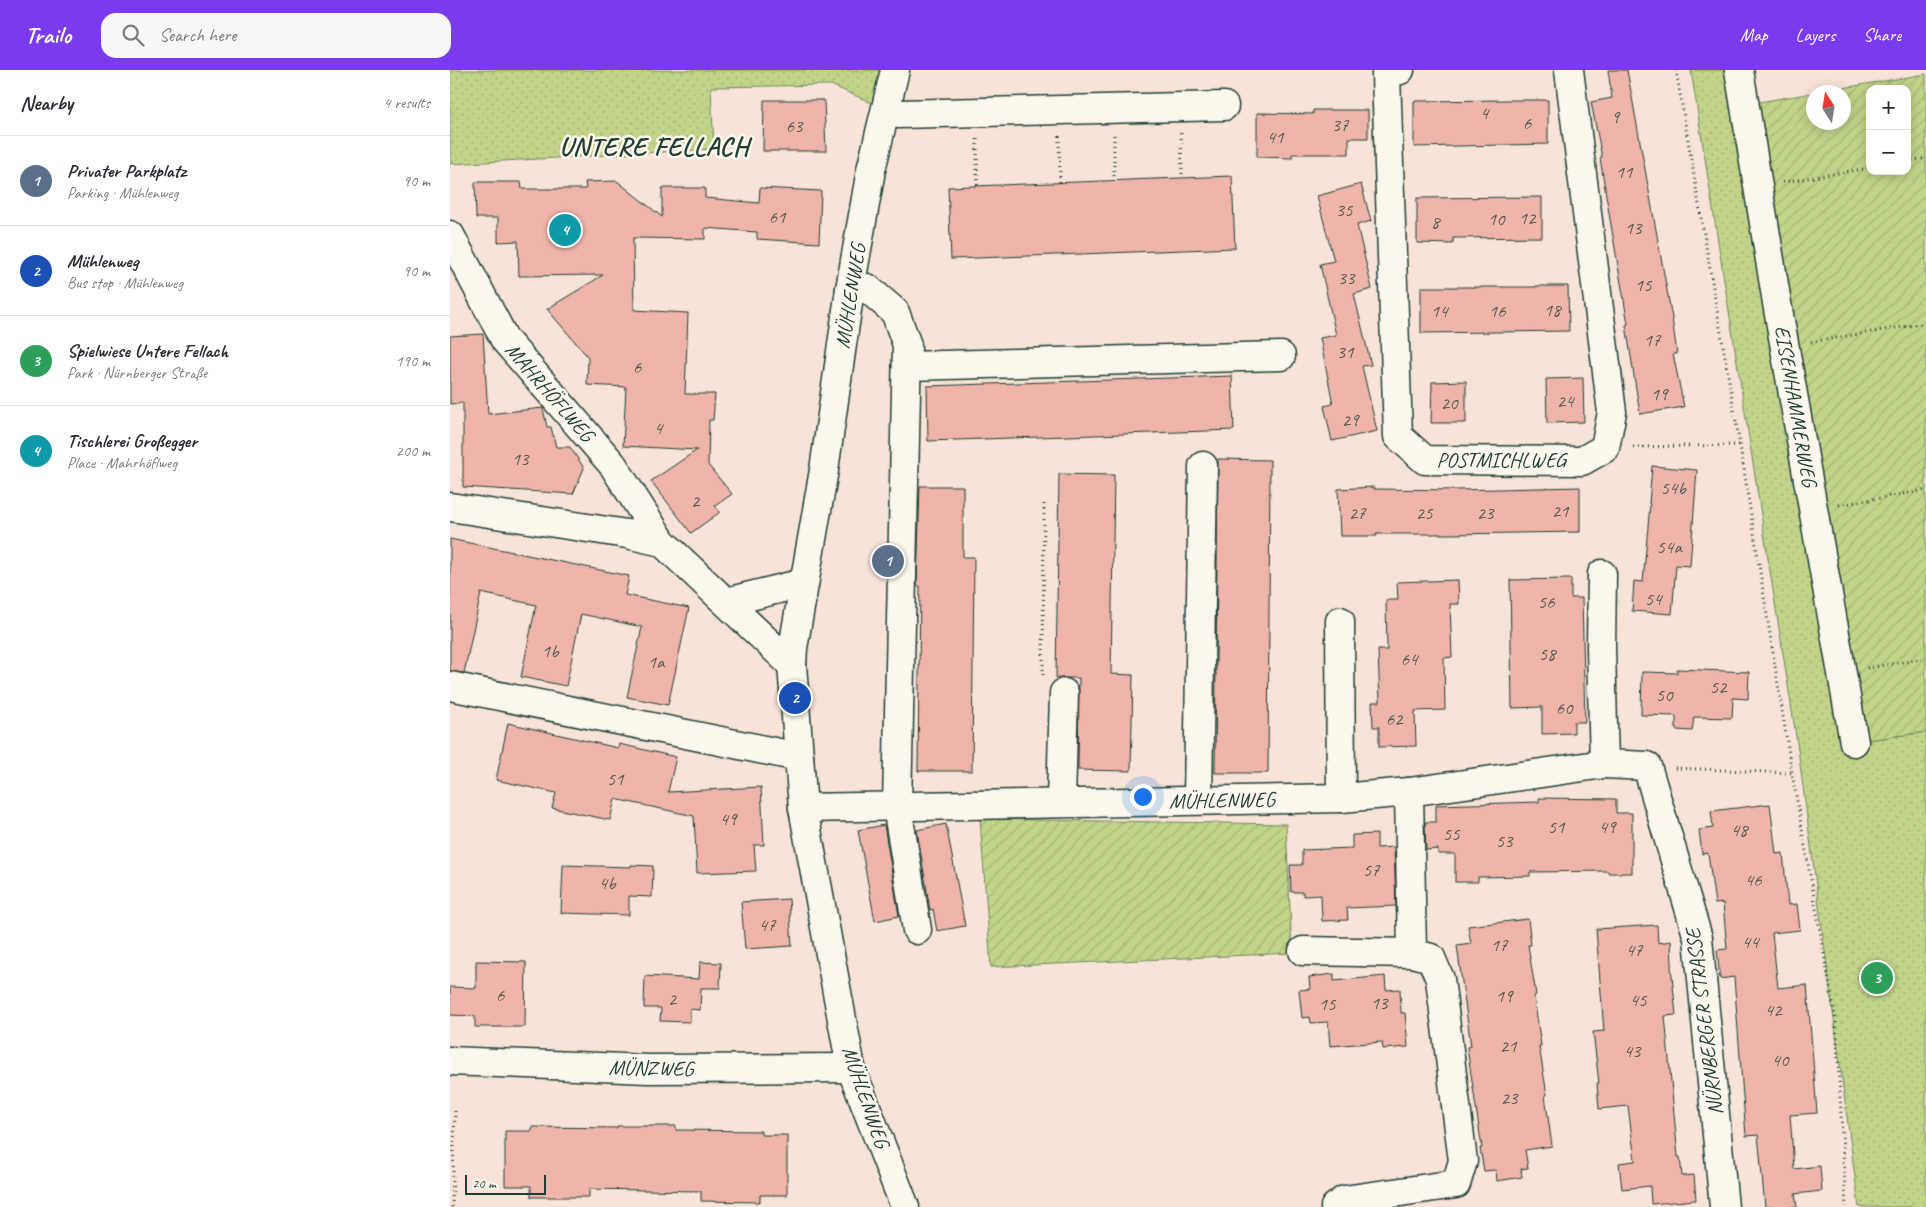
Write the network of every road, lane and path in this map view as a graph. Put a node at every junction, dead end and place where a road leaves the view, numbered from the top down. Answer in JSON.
{"nodes":[{"id":1,"x":894,"y":70,"type":"edge"},
{"id":2,"x":1400,"y":70,"type":"edge"},
{"id":3,"x":1569,"y":70,"type":"edge"},
{"id":4,"x":1676,"y":70,"type":"edge"},
{"id":5,"x":1739,"y":70,"type":"edge"},
{"id":6,"x":1224,"y":106,"type":"dead end"},
{"id":7,"x":1180,"y":107,"type":"junction"},
{"id":8,"x":1113,"y":109,"type":"junction"},
{"id":9,"x":1059,"y":110,"type":"junction"},
{"id":10,"x":886,"y":111,"type":"junction"},
{"id":11,"x":977,"y":113,"type":"junction"},
{"id":12,"x":1926,"y":158,"type":"edge"},
{"id":13,"x":1911,"y":161,"type":"edge"},
{"id":14,"x":1866,"y":169,"type":"edge"},
{"id":15,"x":1182,"y":177,"type":"dead end"},
{"id":16,"x":1114,"y":180,"type":"dead end"},
{"id":17,"x":1060,"y":182,"type":"dead end"},
{"id":18,"x":978,"y":185,"type":"dead end"},
{"id":19,"x":1758,"y":186,"type":"junction"},
{"id":20,"x":450,"y":235,"type":"edge"},
{"id":21,"x":850,"y":289,"type":"junction"},
{"id":22,"x":1926,"y":323,"type":"edge"},
{"id":23,"x":1786,"y":347,"type":"junction"},
{"id":24,"x":1281,"y":356,"type":"dead end"},
{"id":25,"x":906,"y":366,"type":"junction"},
{"id":26,"x":1740,"y":445,"type":"junction"},
{"id":27,"x":1605,"y":448,"type":"junction"},
{"id":28,"x":1203,"y":466,"type":"dead end"},
{"id":29,"x":1926,"y":490,"type":"edge"},
{"id":30,"x":1044,"y":501,"type":"dead end"},
{"id":31,"x":450,"y":507,"type":"edge"},
{"id":32,"x":1814,"y":509,"type":"junction"},
{"id":33,"x":662,"y":542,"type":"junction"},
{"id":34,"x":1602,"y":574,"type":"dead end"},
{"id":35,"x":804,"y":582,"type":"junction"},
{"id":36,"x":726,"y":602,"type":"junction"},
{"id":37,"x":1340,"y":621,"type":"dead end"},
{"id":38,"x":1926,"y":658,"type":"edge"},
{"id":39,"x":792,"y":665,"type":"junction"},
{"id":40,"x":1841,"y":672,"type":"junction"},
{"id":41,"x":450,"y":686,"type":"edge"},
{"id":42,"x":1064,"y":692,"type":"joint"},
{"id":43,"x":1854,"y":742,"type":"dead end"},
{"id":44,"x":798,"y":757,"type":"junction"},
{"id":45,"x":1604,"y":764,"type":"junction"},
{"id":46,"x":1647,"y":766,"type":"junction"},
{"id":47,"x":1792,"y":773,"type":"junction"},
{"id":48,"x":1409,"y":792,"type":"junction"},
{"id":49,"x":1341,"y":798,"type":"junction"},
{"id":50,"x":1198,"y":800,"type":"junction"},
{"id":51,"x":1061,"y":802,"type":"junction"},
{"id":52,"x":897,"y":806,"type":"junction"},
{"id":53,"x":803,"y":808,"type":"junction"},
{"id":54,"x":917,"y":930,"type":"dead end"},
{"id":55,"x":1303,"y":951,"type":"dead end"},
{"id":56,"x":1412,"y":953,"type":"junction"},
{"id":57,"x":450,"y":1061,"type":"edge"},
{"id":58,"x":851,"y":1068,"type":"junction"},
{"id":59,"x":456,"y":1111,"type":"dead end"},
{"id":60,"x":653,"y":1202,"type":"dead end"},
{"id":61,"x":452,"y":1207,"type":"edge"},
{"id":62,"x":653,"y":1207,"type":"edge"},
{"id":63,"x":906,"y":1207,"type":"edge"},
{"id":64,"x":1335,"y":1207,"type":"edge"},
{"id":65,"x":1724,"y":1207,"type":"edge"},
{"id":66,"x":1846,"y":1207,"type":"edge"}],
"edges":[{"from":1,"to":10,"type":"street","name":"MÜHLENWEG"},
{"from":2,"to":27,"type":"street","name":"POSTMICHLWEG"},
{"from":3,"to":27,"type":"street"},
{"from":4,"to":26,"type":"path"},
{"from":5,"to":19,"type":"street","name":"EISENHAMMERWEG"},
{"from":6,"to":7,"type":"street"},
{"from":7,"to":8,"type":"street"},
{"from":7,"to":15,"type":"path"},
{"from":8,"to":9,"type":"street"},
{"from":8,"to":16,"type":"path"},
{"from":9,"to":11,"type":"street"},
{"from":9,"to":17,"type":"path"},
{"from":10,"to":11,"type":"street"},
{"from":10,"to":21,"type":"street","name":"MÜHLENWEG"},
{"from":11,"to":18,"type":"path"},
{"from":12,"to":13,"type":"path"},
{"from":14,"to":19,"type":"path"},
{"from":19,"to":23,"type":"street","name":"EISENHAMMERWEG"},
{"from":20,"to":33,"type":"street","name":"MAHRHÖFLWEG"},
{"from":21,"to":25,"type":"street"},
{"from":21,"to":35,"type":"street","name":"MÜHLENWEG"},
{"from":22,"to":23,"type":"path"},
{"from":23,"to":32,"type":"street","name":"EISENHAMMERWEG"},
{"from":24,"to":25,"type":"street"},
{"from":25,"to":52,"type":"street"},
{"from":26,"to":27,"type":"path"},
{"from":26,"to":47,"type":"path"},
{"from":28,"to":50,"type":"street"},
{"from":29,"to":32,"type":"path"},
{"from":30,"to":42,"type":"path"},
{"from":31,"to":33,"type":"street"},
{"from":32,"to":40,"type":"street","name":"EISENHAMMERWEG"},
{"from":33,"to":36,"type":"street","name":"MAHRHÖFLWEG"},
{"from":34,"to":45,"type":"street"},
{"from":35,"to":36,"type":"street"},
{"from":35,"to":39,"type":"street","name":"MÜHLENWEG"},
{"from":36,"to":39,"type":"street","name":"MAHRHÖFLWEG"},
{"from":37,"to":49,"type":"street"},
{"from":38,"to":40,"type":"path"},
{"from":39,"to":44,"type":"street","name":"MÜHLENWEG"},
{"from":40,"to":43,"type":"street","name":"EISENHAMMERWEG"},
{"from":41,"to":44,"type":"street"},
{"from":42,"to":51,"type":"street"},
{"from":44,"to":53,"type":"street","name":"MÜHLENWEG"},
{"from":45,"to":46,"type":"street"},
{"from":45,"to":48,"type":"street"},
{"from":46,"to":47,"type":"path"},
{"from":46,"to":65,"type":"street","name":"NÜRNBERGER STRASSE"},
{"from":47,"to":66,"type":"path"},
{"from":48,"to":49,"type":"street"},
{"from":48,"to":56,"type":"street"},
{"from":49,"to":50,"type":"street","name":"MÜHLENWEG"},
{"from":50,"to":51,"type":"street","name":"MÜHLENWEG"},
{"from":51,"to":52,"type":"street","name":"MÜHLENWEG"},
{"from":52,"to":53,"type":"street","name":"MÜHLENWEG"},
{"from":52,"to":54,"type":"street"},
{"from":53,"to":58,"type":"street","name":"MÜHLENWEG"},
{"from":55,"to":56,"type":"street"},
{"from":56,"to":64,"type":"street"},
{"from":57,"to":58,"type":"street","name":"MÜNZWEG"},
{"from":58,"to":63,"type":"street","name":"MÜHLENWEG"},
{"from":59,"to":61,"type":"path"},
{"from":60,"to":62,"type":"path"}]}
